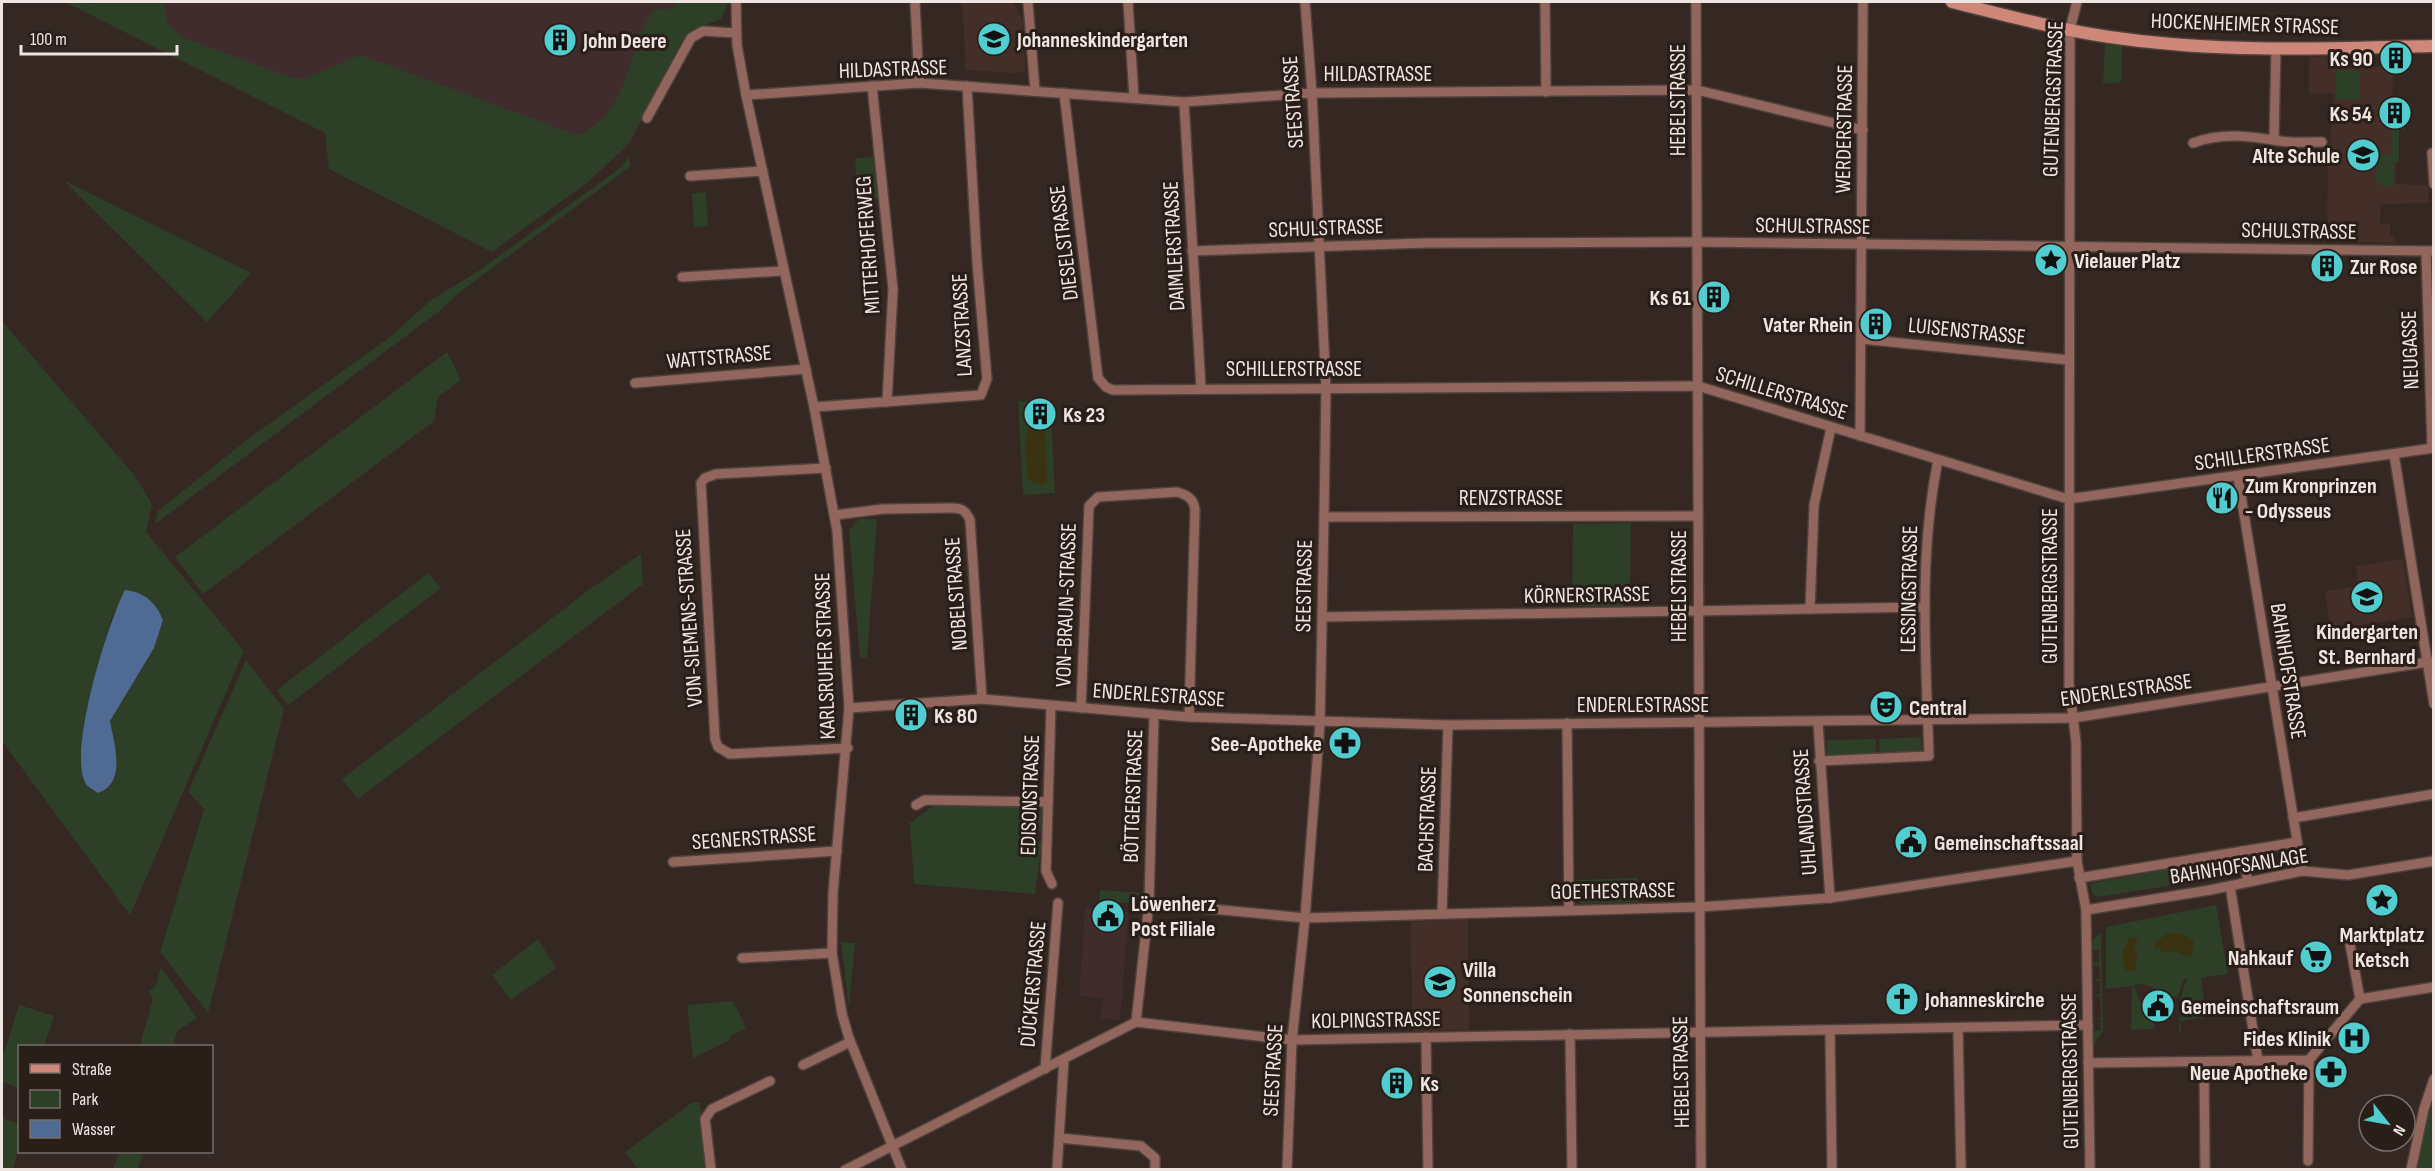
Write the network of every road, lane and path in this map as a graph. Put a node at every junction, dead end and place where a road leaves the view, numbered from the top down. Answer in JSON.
{"nodes":[{"id":1,"x":735,"y":2,"type":"edge"},
{"id":2,"x":915,"y":2,"type":"edge"},
{"id":3,"x":1128,"y":2,"type":"edge"},
{"id":4,"x":1305,"y":2,"type":"edge"},
{"id":5,"x":1545,"y":2,"type":"edge"},
{"id":6,"x":1696,"y":2,"type":"edge"},
{"id":7,"x":1863,"y":2,"type":"edge"},
{"id":8,"x":1952,"y":2,"type":"edge"},
{"id":9,"x":2077,"y":2,"type":"edge"},
{"id":10,"x":1028,"y":3,"type":"edge"},
{"id":11,"x":2070,"y":29,"type":"junction"},
{"id":12,"x":736,"y":33,"type":"junction"},
{"id":13,"x":2433,"y":46,"type":"edge"},
{"id":14,"x":2276,"y":49,"type":"junction"},
{"id":15,"x":920,"y":83,"type":"junction"},
{"id":16,"x":872,"y":86,"type":"junction"},
{"id":17,"x":967,"y":86,"type":"junction"},
{"id":18,"x":1697,"y":90,"type":"junction"},
{"id":19,"x":1035,"y":91,"type":"junction"},
{"id":20,"x":1546,"y":92,"type":"junction"},
{"id":21,"x":1064,"y":93,"type":"junction"},
{"id":22,"x":1312,"y":93,"type":"junction"},
{"id":23,"x":746,"y":95,"type":"junction"},
{"id":24,"x":1134,"y":98,"type":"junction"},
{"id":25,"x":1184,"y":102,"type":"junction"},
{"id":26,"x":647,"y":118,"type":"dead end"},
{"id":27,"x":1863,"y":130,"type":"junction"},
{"id":28,"x":2274,"y":140,"type":"junction"},
{"id":29,"x":2322,"y":142,"type":"dead end"},
{"id":30,"x":2193,"y":143,"type":"dead end"},
{"id":31,"x":2432,"y":153,"type":"dead end"},
{"id":32,"x":763,"y":171,"type":"junction"},
{"id":33,"x":690,"y":176,"type":"dead end"},
{"id":34,"x":2433,"y":184,"type":"edge"},
{"id":35,"x":1697,"y":243,"type":"junction"},
{"id":36,"x":1861,"y":245,"type":"junction"},
{"id":37,"x":1320,"y":246,"type":"junction"},
{"id":38,"x":2068,"y":246,"type":"junction"},
{"id":39,"x":1192,"y":251,"type":"junction"},
{"id":40,"x":2430,"y":251,"type":"edge"},
{"id":41,"x":782,"y":271,"type":"junction"},
{"id":42,"x":682,"y":277,"type":"dead end"},
{"id":43,"x":1861,"y":339,"type":"junction"},
{"id":44,"x":2069,"y":360,"type":"junction"},
{"id":45,"x":806,"y":369,"type":"junction"},
{"id":46,"x":635,"y":383,"type":"dead end"},
{"id":47,"x":1698,"y":386,"type":"junction"},
{"id":48,"x":1106,"y":387,"type":"joint"},
{"id":49,"x":1201,"y":388,"type":"junction"},
{"id":50,"x":1326,"y":388,"type":"junction"},
{"id":51,"x":887,"y":402,"type":"junction"},
{"id":52,"x":814,"y":407,"type":"junction"},
{"id":53,"x":1831,"y":428,"type":"junction"},
{"id":54,"x":1860,"y":436,"type":"junction"},
{"id":55,"x":2432,"y":448,"type":"edge"},
{"id":56,"x":2394,"y":454,"type":"junction"},
{"id":57,"x":1938,"y":460,"type":"junction"},
{"id":58,"x":825,"y":468,"type":"junction"},
{"id":59,"x":2238,"y":477,"type":"junction"},
{"id":60,"x":2068,"y":499,"type":"junction"},
{"id":61,"x":836,"y":515,"type":"junction"},
{"id":62,"x":1697,"y":516,"type":"junction"},
{"id":63,"x":1324,"y":517,"type":"junction"},
{"id":64,"x":1924,"y":607,"type":"junction"},
{"id":65,"x":1810,"y":609,"type":"junction"},
{"id":66,"x":1698,"y":611,"type":"junction"},
{"id":67,"x":1322,"y":617,"type":"junction"},
{"id":68,"x":2430,"y":662,"type":"edge"},
{"id":69,"x":2272,"y":687,"type":"junction"},
{"id":70,"x":982,"y":699,"type":"junction"},
{"id":71,"x":2433,"y":704,"type":"edge"},
{"id":72,"x":1051,"y":706,"type":"junction"},
{"id":73,"x":849,"y":708,"type":"junction"},
{"id":74,"x":1081,"y":708,"type":"junction"},
{"id":75,"x":1154,"y":714,"type":"junction"},
{"id":76,"x":1189,"y":717,"type":"junction"},
{"id":77,"x":2073,"y":718,"type":"junction"},
{"id":78,"x":1928,"y":720,"type":"junction"},
{"id":79,"x":1320,"y":723,"type":"junction"},
{"id":80,"x":1567,"y":723,"type":"junction"},
{"id":81,"x":1697,"y":723,"type":"junction"},
{"id":82,"x":1818,"y":723,"type":"junction"},
{"id":83,"x":1448,"y":725,"type":"junction"},
{"id":84,"x":848,"y":748,"type":"junction"},
{"id":85,"x":1819,"y":761,"type":"junction"},
{"id":86,"x":2433,"y":794,"type":"edge"},
{"id":87,"x":1048,"y":801,"type":"junction"},
{"id":88,"x":916,"y":805,"type":"dead end"},
{"id":89,"x":2293,"y":818,"type":"junction"},
{"id":90,"x":2297,"y":842,"type":"junction"},
{"id":91,"x":837,"y":851,"type":"junction"},
{"id":92,"x":2242,"y":851,"type":"junction"},
{"id":93,"x":2077,"y":861,"type":"junction"},
{"id":94,"x":2433,"y":861,"type":"edge"},
{"id":95,"x":673,"y":862,"type":"dead end"},
{"id":96,"x":2302,"y":871,"type":"junction"},
{"id":97,"x":2079,"y":878,"type":"junction"},
{"id":98,"x":2248,"y":882,"type":"junction"},
{"id":99,"x":1052,"y":884,"type":"dead end"},
{"id":100,"x":2230,"y":886,"type":"junction"},
{"id":101,"x":1830,"y":898,"type":"junction"},
{"id":102,"x":1058,"y":903,"type":"dead end"},
{"id":103,"x":1149,"y":903,"type":"junction"},
{"id":104,"x":1699,"y":907,"type":"junction"},
{"id":105,"x":2086,"y":909,"type":"junction"},
{"id":106,"x":1569,"y":910,"type":"junction"},
{"id":107,"x":1442,"y":914,"type":"junction"},
{"id":108,"x":1305,"y":918,"type":"junction"},
{"id":109,"x":2349,"y":939,"type":"dead end"},
{"id":110,"x":832,"y":953,"type":"junction"},
{"id":111,"x":741,"y":958,"type":"dead end"},
{"id":112,"x":2433,"y":987,"type":"edge"},
{"id":113,"x":2360,"y":999,"type":"junction"},
{"id":114,"x":1136,"y":1022,"type":"junction"},
{"id":115,"x":2088,"y":1025,"type":"junction"},
{"id":116,"x":1958,"y":1029,"type":"junction"},
{"id":117,"x":1830,"y":1030,"type":"junction"},
{"id":118,"x":1699,"y":1032,"type":"junction"},
{"id":119,"x":1570,"y":1035,"type":"junction"},
{"id":120,"x":1426,"y":1037,"type":"junction"},
{"id":121,"x":1292,"y":1040,"type":"junction"},
{"id":122,"x":850,"y":1042,"type":"junction"},
{"id":123,"x":1064,"y":1059,"type":"junction"},
{"id":124,"x":2258,"y":1060,"type":"junction"},
{"id":125,"x":2309,"y":1060,"type":"junction"},
{"id":126,"x":2204,"y":1062,"type":"junction"},
{"id":127,"x":2088,"y":1063,"type":"junction"},
{"id":128,"x":803,"y":1065,"type":"dead end"},
{"id":129,"x":1045,"y":1069,"type":"junction"},
{"id":130,"x":2433,"y":1079,"type":"edge"},
{"id":131,"x":770,"y":1081,"type":"dead end"},
{"id":132,"x":1060,"y":1138,"type":"junction"},
{"id":133,"x":892,"y":1146,"type":"junction"},
{"id":134,"x":2308,"y":1161,"type":"dead end"},
{"id":135,"x":2205,"y":1168,"type":"dead end"},
{"id":136,"x":711,"y":1170,"type":"edge"},
{"id":137,"x":845,"y":1170,"type":"edge"},
{"id":138,"x":902,"y":1170,"type":"edge"},
{"id":139,"x":1057,"y":1170,"type":"edge"},
{"id":140,"x":1155,"y":1170,"type":"edge"},
{"id":141,"x":1287,"y":1170,"type":"edge"},
{"id":142,"x":1428,"y":1170,"type":"edge"},
{"id":143,"x":1572,"y":1170,"type":"edge"},
{"id":144,"x":1701,"y":1170,"type":"edge"},
{"id":145,"x":1832,"y":1170,"type":"edge"},
{"id":146,"x":1961,"y":1170,"type":"edge"},
{"id":147,"x":2090,"y":1170,"type":"edge"},
{"id":148,"x":2411,"y":1170,"type":"edge"}],
"edges":[{"from":1,"to":12,"type":"street","name":"KARLSRUHER STRASSE"},
{"from":2,"to":15,"type":"street"},
{"from":3,"to":24,"type":"street"},
{"from":4,"to":22,"type":"street","name":"SEESTRASSE"},
{"from":5,"to":20,"type":"street"},
{"from":6,"to":18,"type":"street","name":"HEBELSTRASSE"},
{"from":7,"to":27,"type":"street","name":"WERDERSTRASSE"},
{"from":8,"to":11,"type":"street","name":"HOCKENHEIMER STRASSE"},
{"from":9,"to":11,"type":"street","name":"GUTENBERGSTRASSE"},
{"from":10,"to":19,"type":"street"},
{"from":11,"to":14,"type":"street","name":"HOCKENHEIMER STRASSE"},
{"from":11,"to":38,"type":"street","name":"GUTENBERGSTRASSE"},
{"from":12,"to":23,"type":"street","name":"KARLSRUHER STRASSE"},
{"from":12,"to":26,"type":"street"},
{"from":13,"to":14,"type":"street","name":"HOCKENHEIMER STRASSE"},
{"from":14,"to":28,"type":"street"},
{"from":15,"to":16,"type":"street","name":"HILDASTRASSE"},
{"from":15,"to":17,"type":"street","name":"HILDASTRASSE"},
{"from":16,"to":23,"type":"street","name":"HILDASTRASSE"},
{"from":16,"to":51,"type":"street","name":"MITTERHOFERWEG"},
{"from":17,"to":19,"type":"street","name":"HILDASTRASSE"},
{"from":17,"to":51,"type":"street","name":"LANZSTRASSE"},
{"from":18,"to":20,"type":"street","name":"HILDASTRASSE"},
{"from":18,"to":27,"type":"street","name":"HILDASTRASSE"},
{"from":18,"to":35,"type":"street","name":"HEBELSTRASSE"},
{"from":19,"to":21,"type":"street","name":"HILDASTRASSE"},
{"from":20,"to":22,"type":"street","name":"HILDASTRASSE"},
{"from":21,"to":24,"type":"street","name":"HILDASTRASSE"},
{"from":21,"to":48,"type":"street","name":"DIESELSTRASSE"},
{"from":22,"to":25,"type":"street","name":"HILDASTRASSE"},
{"from":22,"to":37,"type":"street","name":"SEESTRASSE"},
{"from":23,"to":32,"type":"street","name":"KARLSRUHER STRASSE"},
{"from":24,"to":25,"type":"street","name":"HILDASTRASSE"},
{"from":25,"to":39,"type":"street","name":"DAIMLERSTRASSE"},
{"from":27,"to":36,"type":"street","name":"WERDERSTRASSE"},
{"from":28,"to":29,"type":"street"},
{"from":28,"to":30,"type":"street"},
{"from":31,"to":34,"type":"street"},
{"from":32,"to":33,"type":"street"},
{"from":32,"to":41,"type":"street","name":"KARLSRUHER STRASSE"},
{"from":35,"to":36,"type":"street","name":"SCHULSTRASSE"},
{"from":35,"to":37,"type":"street","name":"SCHULSTRASSE"},
{"from":35,"to":47,"type":"street","name":"HEBELSTRASSE"},
{"from":36,"to":38,"type":"street","name":"SCHULSTRASSE"},
{"from":36,"to":43,"type":"street","name":"WERDERSTRASSE"},
{"from":37,"to":39,"type":"street","name":"SCHULSTRASSE"},
{"from":37,"to":50,"type":"street","name":"SEESTRASSE"},
{"from":38,"to":40,"type":"street","name":"SCHULSTRASSE"},
{"from":38,"to":44,"type":"street","name":"GUTENBERGSTRASSE"},
{"from":39,"to":49,"type":"street","name":"DAIMLERSTRASSE"},
{"from":40,"to":55,"type":"street","name":"NEUGASSE"},
{"from":41,"to":42,"type":"street"},
{"from":41,"to":45,"type":"street","name":"KARLSRUHER STRASSE"},
{"from":43,"to":44,"type":"street","name":"LUISENSTRASSE"},
{"from":43,"to":54,"type":"street","name":"WERDERSTRASSE"},
{"from":44,"to":60,"type":"street","name":"GUTENBERGSTRASSE"},
{"from":45,"to":46,"type":"street","name":"WATTSTRASSE"},
{"from":45,"to":52,"type":"street","name":"KARLSRUHER STRASSE"},
{"from":47,"to":50,"type":"street","name":"SCHILLERSTRASSE"},
{"from":47,"to":53,"type":"street","name":"SCHILLERSTRASSE"},
{"from":47,"to":62,"type":"street","name":"HEBELSTRASSE"},
{"from":48,"to":49,"type":"street","name":"SCHILLERSTRASSE"},
{"from":49,"to":50,"type":"street","name":"SCHILLERSTRASSE"},
{"from":50,"to":63,"type":"street","name":"SEESTRASSE"},
{"from":51,"to":52,"type":"street","name":"LANZSTRASSE"},
{"from":52,"to":58,"type":"street","name":"KARLSRUHER STRASSE"},
{"from":53,"to":54,"type":"street","name":"SCHILLERSTRASSE"},
{"from":53,"to":65,"type":"street"},
{"from":54,"to":57,"type":"street","name":"SCHILLERSTRASSE"},
{"from":55,"to":56,"type":"street","name":"SCHILLERSTRASSE"},
{"from":56,"to":59,"type":"street","name":"SCHILLERSTRASSE"},
{"from":56,"to":68,"type":"street"},
{"from":57,"to":60,"type":"street","name":"SCHILLERSTRASSE"},
{"from":57,"to":64,"type":"street","name":"LESSINGSTRASSE"},
{"from":58,"to":61,"type":"street","name":"KARLSRUHER STRASSE"},
{"from":58,"to":84,"type":"street","name":"VON-SIEMENS-STRASSE"},
{"from":59,"to":60,"type":"street","name":"SCHILLERSTRASSE"},
{"from":59,"to":69,"type":"street","name":"BAHNHOFSTRASSE"},
{"from":60,"to":77,"type":"street","name":"GUTENBERGSTRASSE"},
{"from":61,"to":70,"type":"street","name":"NOBELSTRASSE"},
{"from":61,"to":73,"type":"street","name":"KARLSRUHER STRASSE"},
{"from":62,"to":63,"type":"street","name":"RENZSTRASSE"},
{"from":62,"to":66,"type":"street","name":"HEBELSTRASSE"},
{"from":63,"to":67,"type":"street","name":"SEESTRASSE"},
{"from":64,"to":65,"type":"street","name":"KÖRNERSTRASSE"},
{"from":64,"to":78,"type":"street","name":"LESSINGSTRASSE"},
{"from":65,"to":66,"type":"street","name":"KÖRNERSTRASSE"},
{"from":66,"to":67,"type":"street","name":"KÖRNERSTRASSE"},
{"from":66,"to":81,"type":"street","name":"HEBELSTRASSE"},
{"from":67,"to":79,"type":"street","name":"SEESTRASSE"},
{"from":68,"to":69,"type":"street","name":"ENDERLESTRASSE"},
{"from":68,"to":71,"type":"street"},
{"from":69,"to":77,"type":"street","name":"ENDERLESTRASSE"},
{"from":69,"to":89,"type":"street","name":"BAHNHOFSTRASSE"},
{"from":70,"to":72,"type":"street","name":"ENDERLESTRASSE"},
{"from":70,"to":73,"type":"street","name":"ENDERLESTRASSE"},
{"from":72,"to":74,"type":"street","name":"ENDERLESTRASSE"},
{"from":72,"to":87,"type":"street","name":"EDISONSTRASSE"},
{"from":73,"to":84,"type":"street","name":"KARLSRUHER STRASSE"},
{"from":74,"to":75,"type":"street","name":"ENDERLESTRASSE"},
{"from":74,"to":76,"type":"street","name":"VON-BRAUN-STRASSE"},
{"from":75,"to":76,"type":"street","name":"ENDERLESTRASSE"},
{"from":75,"to":103,"type":"street","name":"BÖTTGERSTRASSE"},
{"from":76,"to":79,"type":"street","name":"ENDERLESTRASSE"},
{"from":77,"to":78,"type":"street","name":"ENDERLESTRASSE"},
{"from":77,"to":93,"type":"street","name":"GUTENBERGSTRASSE"},
{"from":78,"to":82,"type":"street","name":"ENDERLESTRASSE"},
{"from":78,"to":85,"type":"street","name":"LESSINGSTRASSE"},
{"from":79,"to":83,"type":"street","name":"ENDERLESTRASSE"},
{"from":79,"to":108,"type":"street","name":"SEESTRASSE"},
{"from":80,"to":81,"type":"street","name":"ENDERLESTRASSE"},
{"from":80,"to":83,"type":"street","name":"ENDERLESTRASSE"},
{"from":80,"to":106,"type":"street"},
{"from":81,"to":82,"type":"street","name":"ENDERLESTRASSE"},
{"from":81,"to":104,"type":"street","name":"HEBELSTRASSE"},
{"from":82,"to":85,"type":"street","name":"UHLANDSTRASSE"},
{"from":83,"to":107,"type":"street","name":"BACHSTRASSE"},
{"from":84,"to":91,"type":"street","name":"KARLSRUHER STRASSE"},
{"from":85,"to":101,"type":"street","name":"UHLANDSTRASSE"},
{"from":86,"to":89,"type":"street"},
{"from":87,"to":88,"type":"street"},
{"from":87,"to":99,"type":"street","name":"EDISONSTRASSE"},
{"from":89,"to":90,"type":"street","name":"BAHNHOFSTRASSE"},
{"from":90,"to":92,"type":"street"},
{"from":90,"to":96,"type":"street","name":"BAHNHOFSTRASSE"},
{"from":91,"to":95,"type":"street","name":"SEGNERSTRASSE"},
{"from":91,"to":110,"type":"street","name":"KARLSRUHER STRASSE"},
{"from":92,"to":97,"type":"street"},
{"from":92,"to":98,"type":"street"},
{"from":93,"to":97,"type":"street","name":"GUTENBERGSTRASSE"},
{"from":93,"to":101,"type":"street","name":"GOETHESTRASSE"},
{"from":94,"to":96,"type":"street","name":"BAHNHOFSANLAGE"},
{"from":96,"to":98,"type":"street","name":"BAHNHOFSANLAGE"},
{"from":97,"to":105,"type":"street","name":"GUTENBERGSTRASSE"},
{"from":98,"to":100,"type":"street","name":"BAHNHOFSANLAGE"},
{"from":100,"to":105,"type":"street","name":"BAHNHOFSANLAGE"},
{"from":100,"to":124,"type":"street"},
{"from":101,"to":104,"type":"street","name":"GOETHESTRASSE"},
{"from":102,"to":129,"type":"street","name":"DÜCKERSTRASSE"},
{"from":103,"to":108,"type":"street","name":"GOETHESTRASSE"},
{"from":103,"to":114,"type":"street","name":"BÖTTGERSTRASSE"},
{"from":104,"to":106,"type":"street","name":"GOETHESTRASSE"},
{"from":104,"to":118,"type":"street","name":"HEBELSTRASSE"},
{"from":105,"to":115,"type":"street","name":"GUTENBERGSTRASSE"},
{"from":106,"to":107,"type":"street","name":"GOETHESTRASSE"},
{"from":107,"to":108,"type":"street","name":"GOETHESTRASSE"},
{"from":108,"to":121,"type":"street","name":"SEESTRASSE"},
{"from":109,"to":113,"type":"street"},
{"from":110,"to":111,"type":"street"},
{"from":110,"to":122,"type":"street","name":"KARLSRUHER STRASSE"},
{"from":112,"to":113,"type":"street"},
{"from":113,"to":125,"type":"street"},
{"from":114,"to":121,"type":"street","name":"KOLPINGSTRASSE"},
{"from":114,"to":123,"type":"street"},
{"from":115,"to":116,"type":"street","name":"KOLPINGSTRASSE"},
{"from":115,"to":127,"type":"street","name":"GUTENBERGSTRASSE"},
{"from":116,"to":117,"type":"street","name":"KOLPINGSTRASSE"},
{"from":116,"to":146,"type":"street"},
{"from":117,"to":118,"type":"street","name":"KOLPINGSTRASSE"},
{"from":117,"to":145,"type":"street"},
{"from":118,"to":119,"type":"street","name":"KOLPINGSTRASSE"},
{"from":118,"to":144,"type":"street","name":"HEBELSTRASSE"},
{"from":119,"to":120,"type":"street","name":"KOLPINGSTRASSE"},
{"from":119,"to":143,"type":"street"},
{"from":120,"to":121,"type":"street","name":"KOLPINGSTRASSE"},
{"from":120,"to":142,"type":"street"},
{"from":121,"to":141,"type":"street","name":"SEESTRASSE"},
{"from":122,"to":128,"type":"street"},
{"from":122,"to":133,"type":"street","name":"KARLSRUHER STRASSE"},
{"from":123,"to":129,"type":"street"},
{"from":123,"to":132,"type":"street"},
{"from":124,"to":125,"type":"street"},
{"from":124,"to":126,"type":"street"},
{"from":125,"to":134,"type":"street"},
{"from":126,"to":127,"type":"street"},
{"from":126,"to":135,"type":"street"},
{"from":127,"to":147,"type":"street","name":"GUTENBERGSTRASSE"},
{"from":129,"to":133,"type":"street"},
{"from":130,"to":148,"type":"street"},
{"from":131,"to":136,"type":"street"},
{"from":132,"to":139,"type":"street"},
{"from":132,"to":140,"type":"street"},
{"from":133,"to":137,"type":"street"},
{"from":133,"to":138,"type":"street","name":"KARLSRUHER STRASSE"}]}
